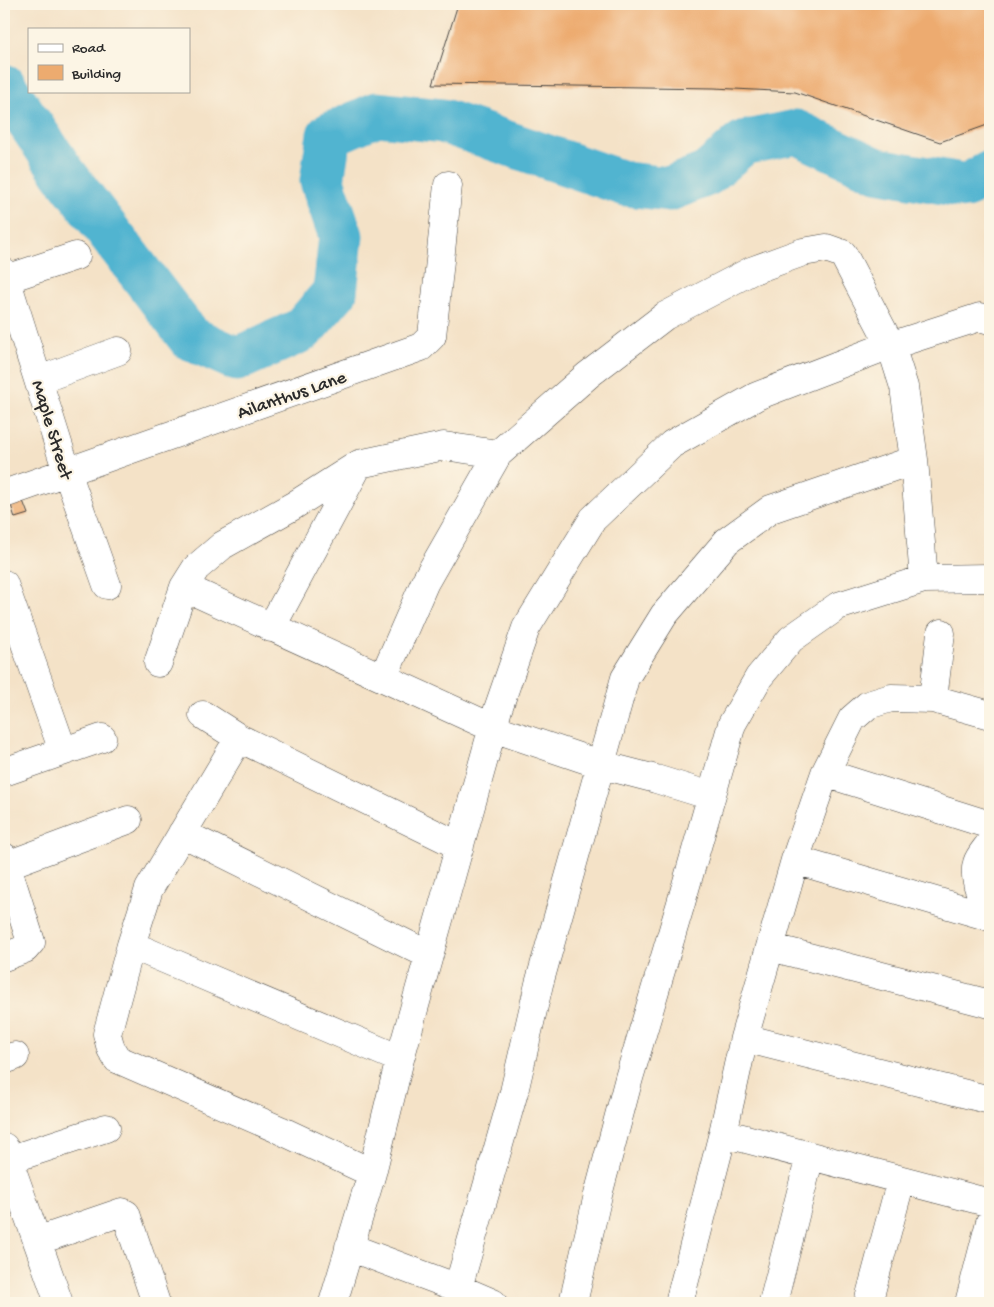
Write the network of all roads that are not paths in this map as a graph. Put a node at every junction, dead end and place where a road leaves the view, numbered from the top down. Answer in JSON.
{"nodes":[{"id":1,"x":448,"y":185,"type":"dead end"},
{"id":2,"x":76,"y":256,"type":"dead end"},
{"id":3,"x":5,"y":276,"type":"edge"},
{"id":4,"x":990,"y":320,"type":"edge"},
{"id":5,"x":891,"y":346,"type":"junction"},
{"id":6,"x":118,"y":351,"type":"dead end"},
{"id":7,"x":39,"y":380,"type":"junction"},
{"id":8,"x":498,"y":454,"type":"junction"},
{"id":9,"x":914,"y":460,"type":"junction"},
{"id":10,"x":359,"y":464,"type":"junction"},
{"id":11,"x":67,"y":472,"type":"junction"},
{"id":12,"x":4,"y":494,"type":"edge"},
{"id":13,"x":990,"y":578,"type":"edge"},
{"id":14,"x":924,"y":579,"type":"junction"},
{"id":15,"x":4,"y":584,"type":"edge"},
{"id":16,"x":107,"y":585,"type":"dead end"},
{"id":17,"x":184,"y":587,"type":"junction"},
{"id":18,"x":271,"y":628,"type":"junction"},
{"id":19,"x":941,"y":634,"type":"dead end"},
{"id":20,"x":158,"y":663,"type":"dead end"},
{"id":21,"x":383,"y":678,"type":"junction"},
{"id":22,"x":933,"y":699,"type":"junction"},
{"id":23,"x":203,"y":715,"type":"dead end"},
{"id":24,"x":990,"y":715,"type":"edge"},
{"id":25,"x":493,"y":728,"type":"junction"},
{"id":26,"x":102,"y":738,"type":"dead end"},
{"id":27,"x":239,"y":738,"type":"junction"},
{"id":28,"x":63,"y":752,"type":"junction"},
{"id":29,"x":602,"y":765,"type":"junction"},
{"id":30,"x":4,"y":772,"type":"edge"},
{"id":31,"x":825,"y":773,"type":"junction"},
{"id":32,"x":711,"y":796,"type":"junction"},
{"id":33,"x":128,"y":820,"type":"dead end"},
{"id":34,"x":990,"y":825,"type":"edge"},
{"id":35,"x":182,"y":834,"type":"junction"},
{"id":36,"x":990,"y":843,"type":"edge"},
{"id":37,"x":460,"y":846,"type":"junction"},
{"id":38,"x":794,"y":860,"type":"junction"},
{"id":39,"x":5,"y":861,"type":"edge"},
{"id":40,"x":990,"y":916,"type":"edge"},
{"id":41,"x":131,"y":945,"type":"junction"},
{"id":42,"x":770,"y":947,"type":"junction"},
{"id":43,"x":429,"y":956,"type":"junction"},
{"id":44,"x":4,"y":958,"type":"edge"},
{"id":45,"x":990,"y":1004,"type":"edge"},
{"id":46,"x":744,"y":1038,"type":"junction"},
{"id":47,"x":400,"y":1059,"type":"junction"},
{"id":48,"x":990,"y":1100,"type":"edge"},
{"id":49,"x":106,"y":1128,"type":"dead end"},
{"id":50,"x":723,"y":1133,"type":"junction"},
{"id":51,"x":6,"y":1153,"type":"edge"},
{"id":52,"x":810,"y":1156,"type":"junction"},
{"id":53,"x":372,"y":1173,"type":"junction"},
{"id":54,"x":901,"y":1180,"type":"junction"},
{"id":55,"x":990,"y":1203,"type":"edge"},
{"id":56,"x":990,"y":1222,"type":"edge"},
{"id":57,"x":37,"y":1241,"type":"junction"},
{"id":58,"x":349,"y":1247,"type":"junction"},
{"id":59,"x":458,"y":1288,"type":"junction"},
{"id":60,"x":59,"y":1303,"type":"edge"},
{"id":61,"x":156,"y":1303,"type":"edge"},
{"id":62,"x":333,"y":1303,"type":"edge"},
{"id":63,"x":493,"y":1303,"type":"edge"},
{"id":64,"x":573,"y":1303,"type":"edge"},
{"id":65,"x":678,"y":1303,"type":"edge"},
{"id":66,"x":772,"y":1303,"type":"edge"},
{"id":67,"x":868,"y":1303,"type":"edge"},
{"id":68,"x":969,"y":1303,"type":"edge"}],
"edges":[{"from":1,"to":11,"type":"street","name":"Ailanthus Lane"},
{"from":2,"to":3,"type":"street"},
{"from":3,"to":7,"type":"street","name":"Maple Street"},
{"from":4,"to":5,"type":"street"},
{"from":5,"to":8,"type":"street"},
{"from":5,"to":9,"type":"street"},
{"from":5,"to":25,"type":"street"},
{"from":6,"to":7,"type":"street"},
{"from":7,"to":11,"type":"street","name":"Maple Street"},
{"from":8,"to":10,"type":"street"},
{"from":8,"to":21,"type":"street"},
{"from":9,"to":14,"type":"street"},
{"from":9,"to":29,"type":"street"},
{"from":10,"to":17,"type":"street"},
{"from":10,"to":18,"type":"street"},
{"from":11,"to":12,"type":"street","name":"Ailanthus Lane"},
{"from":11,"to":16,"type":"street","name":"Maple Street"},
{"from":13,"to":14,"type":"street"},
{"from":14,"to":32,"type":"street"},
{"from":15,"to":28,"type":"street"},
{"from":17,"to":18,"type":"street"},
{"from":17,"to":20,"type":"street"},
{"from":18,"to":21,"type":"street"},
{"from":19,"to":22,"type":"street"},
{"from":21,"to":25,"type":"street"},
{"from":22,"to":24,"type":"street"},
{"from":22,"to":31,"type":"street"},
{"from":23,"to":27,"type":"street"},
{"from":25,"to":29,"type":"street"},
{"from":25,"to":37,"type":"street"},
{"from":26,"to":28,"type":"street"},
{"from":27,"to":35,"type":"street"},
{"from":27,"to":37,"type":"street"},
{"from":28,"to":30,"type":"street"},
{"from":29,"to":32,"type":"street"},
{"from":29,"to":59,"type":"street"},
{"from":31,"to":34,"type":"street"},
{"from":31,"to":38,"type":"street"},
{"from":32,"to":64,"type":"street"},
{"from":33,"to":39,"type":"street"},
{"from":35,"to":41,"type":"street"},
{"from":35,"to":43,"type":"street"},
{"from":36,"to":40,"type":"street"},
{"from":37,"to":43,"type":"street"},
{"from":38,"to":40,"type":"street"},
{"from":38,"to":42,"type":"street"},
{"from":39,"to":44,"type":"street"},
{"from":41,"to":47,"type":"street"},
{"from":41,"to":53,"type":"street"},
{"from":42,"to":45,"type":"street"},
{"from":42,"to":46,"type":"street"},
{"from":43,"to":47,"type":"street"},
{"from":46,"to":48,"type":"street"},
{"from":46,"to":50,"type":"street"},
{"from":47,"to":53,"type":"street"},
{"from":49,"to":51,"type":"street"},
{"from":50,"to":52,"type":"street"},
{"from":50,"to":65,"type":"street"},
{"from":51,"to":57,"type":"street"},
{"from":52,"to":54,"type":"street"},
{"from":52,"to":66,"type":"street"},
{"from":53,"to":58,"type":"street"},
{"from":54,"to":55,"type":"street"},
{"from":54,"to":67,"type":"street"},
{"from":56,"to":68,"type":"street"},
{"from":57,"to":60,"type":"street"},
{"from":57,"to":61,"type":"street"},
{"from":58,"to":59,"type":"street"},
{"from":58,"to":62,"type":"street"},
{"from":59,"to":63,"type":"street"}]}
